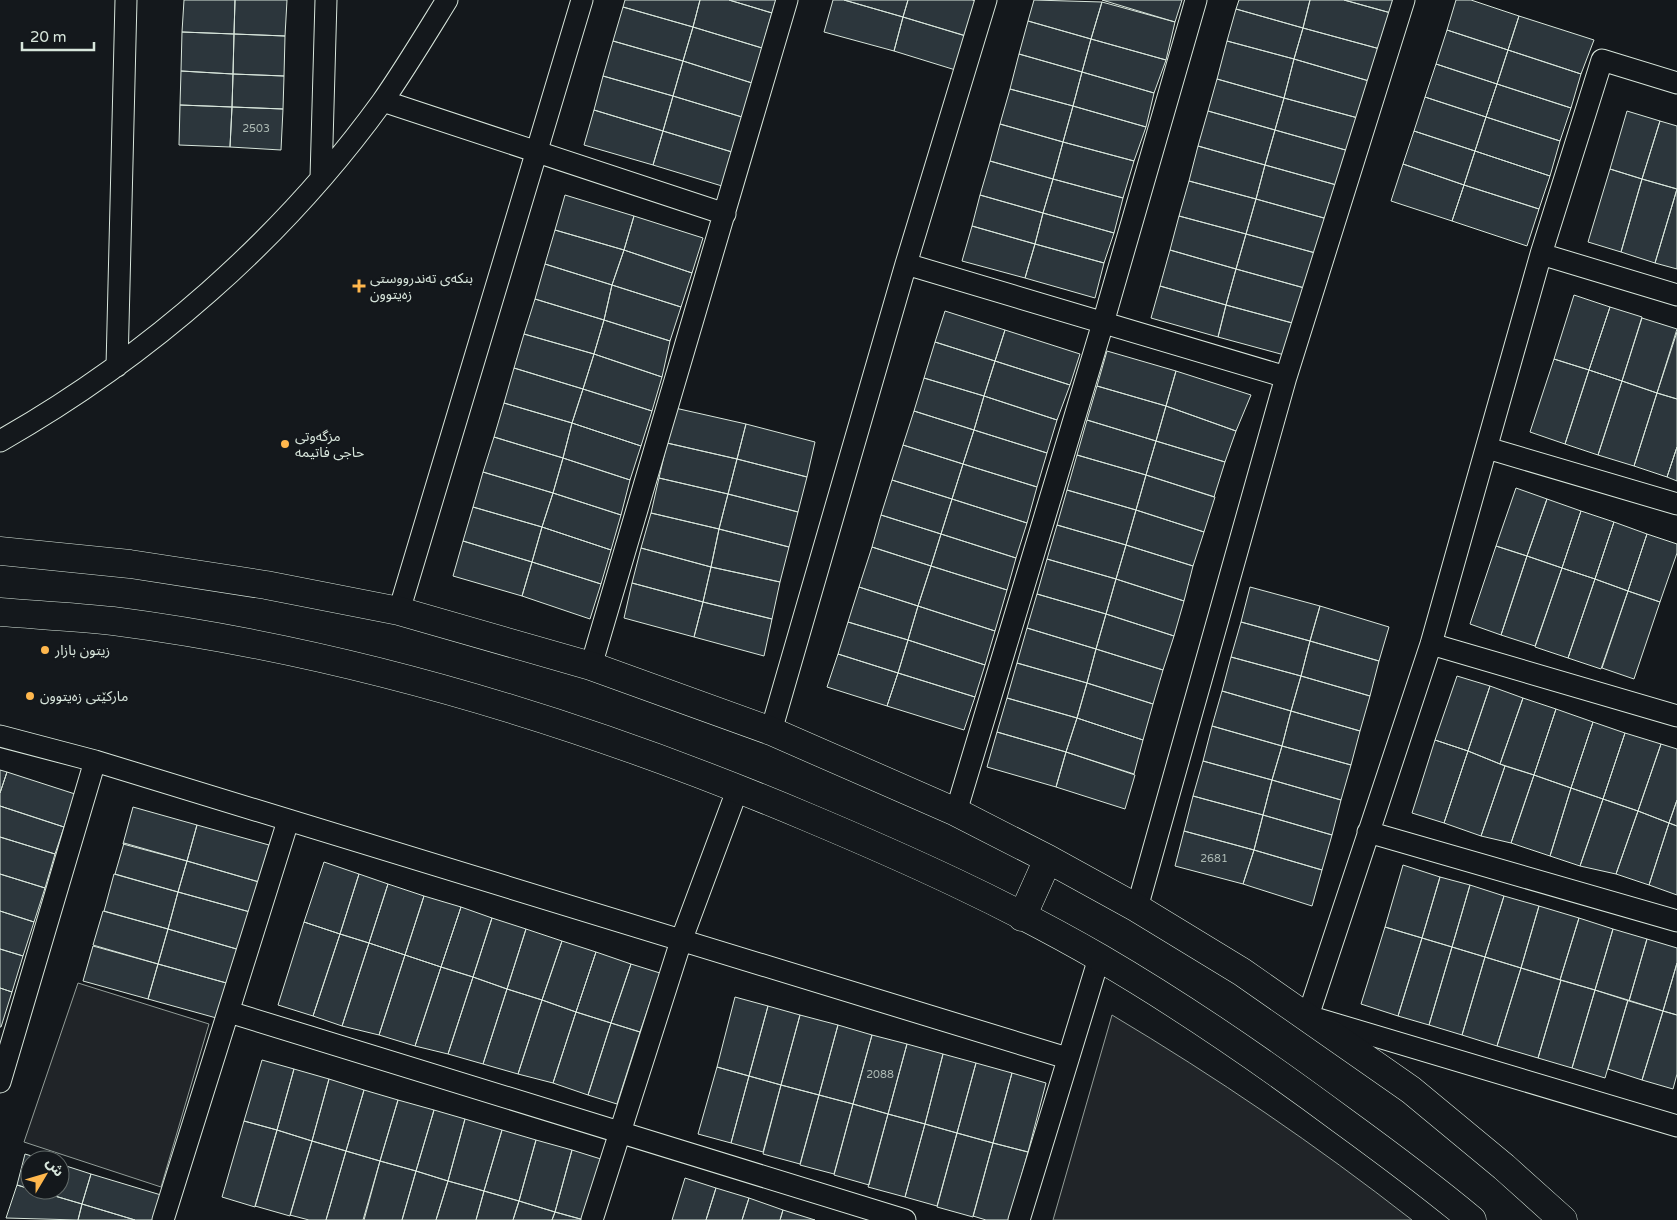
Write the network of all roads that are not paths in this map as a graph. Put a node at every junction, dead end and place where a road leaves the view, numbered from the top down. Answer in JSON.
{"nodes":[{"id":1,"x":126,"y":0,"type":"edge"},
{"id":2,"x":326,"y":0,"type":"edge"},
{"id":3,"x":447,"y":0,"type":"edge"},
{"id":4,"x":582,"y":0,"type":"edge"},
{"id":5,"x":787,"y":0,"type":"edge"},
{"id":6,"x":986,"y":0,"type":"edge"},
{"id":7,"x":1196,"y":0,"type":"edge"},
{"id":8,"x":1404,"y":0,"type":"edge"},
{"id":9,"x":1677,"y":83,"type":"edge"},
{"id":10,"x":383,"y":101,"type":"junction"},
{"id":11,"x":537,"y":152,"type":"junction"},
{"id":12,"x":321,"y":178,"type":"junction"},
{"id":13,"x":725,"y":214,"type":"junction"},
{"id":14,"x":1541,"y":254,"type":"junction"},
{"id":15,"x":906,"y":264,"type":"junction"},
{"id":16,"x":1677,"y":295,"type":"edge"},
{"id":17,"x":1103,"y":323,"type":"junction"},
{"id":18,"x":118,"y":366,"type":"junction"},
{"id":19,"x":1286,"y":377,"type":"junction"},
{"id":20,"x":0,"y":441,"type":"edge"},
{"id":21,"x":1486,"y":448,"type":"junction"},
{"id":22,"x":1677,"y":504,"type":"edge"},
{"id":23,"x":0,"y":552,"type":"edge"},
{"id":24,"x":399,"y":611,"type":"junction"},
{"id":25,"x":0,"y":612,"type":"edge"},
{"id":26,"x":1431,"y":644,"type":"junction"},
{"id":27,"x":591,"y":666,"type":"junction"},
{"id":28,"x":1677,"y":716,"type":"edge"},
{"id":29,"x":771,"y":731,"type":"junction"},
{"id":30,"x":0,"y":736,"type":"edge"},
{"id":31,"x":95,"y":762,"type":"junction"},
{"id":32,"x":738,"y":788,"type":"junction"},
{"id":33,"x":956,"y":812,"type":"junction"},
{"id":34,"x":288,"y":821,"type":"junction"},
{"id":35,"x":1368,"y":832,"type":"junction"},
{"id":36,"x":1048,"y":859,"type":"junction"},
{"id":37,"x":1137,"y":908,"type":"junction"},
{"id":38,"x":1022,"y":917,"type":"junction"},
{"id":39,"x":1677,"y":921,"type":"edge"},
{"id":40,"x":681,"y":941,"type":"junction"},
{"id":41,"x":1100,"y":958,"type":"junction"},
{"id":42,"x":229,"y":1012,"type":"junction"},
{"id":43,"x":1308,"y":1016,"type":"junction"},
{"id":44,"x":1067,"y":1058,"type":"junction"},
{"id":45,"x":0,"y":1082,"type":"edge"},
{"id":46,"x":1677,"y":1126,"type":"edge"},
{"id":47,"x":621,"y":1133,"type":"junction"},
{"id":48,"x":165,"y":1219,"type":"edge"},
{"id":49,"x":592,"y":1220,"type":"edge"},
{"id":50,"x":905,"y":1220,"type":"edge"},
{"id":51,"x":1019,"y":1220,"type":"edge"},
{"id":52,"x":1472,"y":1220,"type":"edge"},
{"id":53,"x":1563,"y":1220,"type":"edge"}],
"edges":[{"from":1,"to":18,"type":"street"},
{"from":2,"to":12,"type":"street"},
{"from":3,"to":10,"type":"street"},
{"from":4,"to":11,"type":"street"},
{"from":5,"to":13,"type":"street"},
{"from":6,"to":15,"type":"street"},
{"from":7,"to":17,"type":"street"},
{"from":8,"to":19,"type":"street"},
{"from":9,"to":14,"type":"street"},
{"from":10,"to":11,"type":"street"},
{"from":10,"to":12,"type":"street"},
{"from":11,"to":13,"type":"street"},
{"from":11,"to":24,"type":"street"},
{"from":12,"to":18,"type":"street"},
{"from":13,"to":27,"type":"street"},
{"from":14,"to":16,"type":"street"},
{"from":14,"to":21,"type":"street"},
{"from":15,"to":17,"type":"street"},
{"from":15,"to":29,"type":"street"},
{"from":17,"to":19,"type":"street"},
{"from":17,"to":33,"type":"street"},
{"from":18,"to":20,"type":"street"},
{"from":19,"to":37,"type":"street"},
{"from":21,"to":22,"type":"street"},
{"from":21,"to":26,"type":"street"},
{"from":23,"to":24,"type":"street"},
{"from":24,"to":27,"type":"street"},
{"from":25,"to":32,"type":"street"},
{"from":26,"to":28,"type":"street"},
{"from":26,"to":35,"type":"street"},
{"from":27,"to":29,"type":"street"},
{"from":29,"to":33,"type":"street"},
{"from":30,"to":31,"type":"street"},
{"from":31,"to":34,"type":"street"},
{"from":31,"to":45,"type":"street"},
{"from":32,"to":38,"type":"street"},
{"from":32,"to":40,"type":"street"},
{"from":33,"to":36,"type":"street"},
{"from":34,"to":40,"type":"street"},
{"from":34,"to":42,"type":"street"},
{"from":35,"to":39,"type":"street"},
{"from":35,"to":43,"type":"street"},
{"from":36,"to":37,"type":"street"},
{"from":36,"to":38,"type":"street"},
{"from":37,"to":43,"type":"street"},
{"from":38,"to":41,"type":"street"},
{"from":40,"to":44,"type":"street"},
{"from":40,"to":47,"type":"street"},
{"from":41,"to":44,"type":"street"},
{"from":41,"to":52,"type":"street"},
{"from":42,"to":47,"type":"street"},
{"from":42,"to":48,"type":"street"},
{"from":43,"to":46,"type":"street"},
{"from":43,"to":53,"type":"street"},
{"from":44,"to":51,"type":"street"},
{"from":47,"to":49,"type":"street"},
{"from":47,"to":50,"type":"street"}]}
